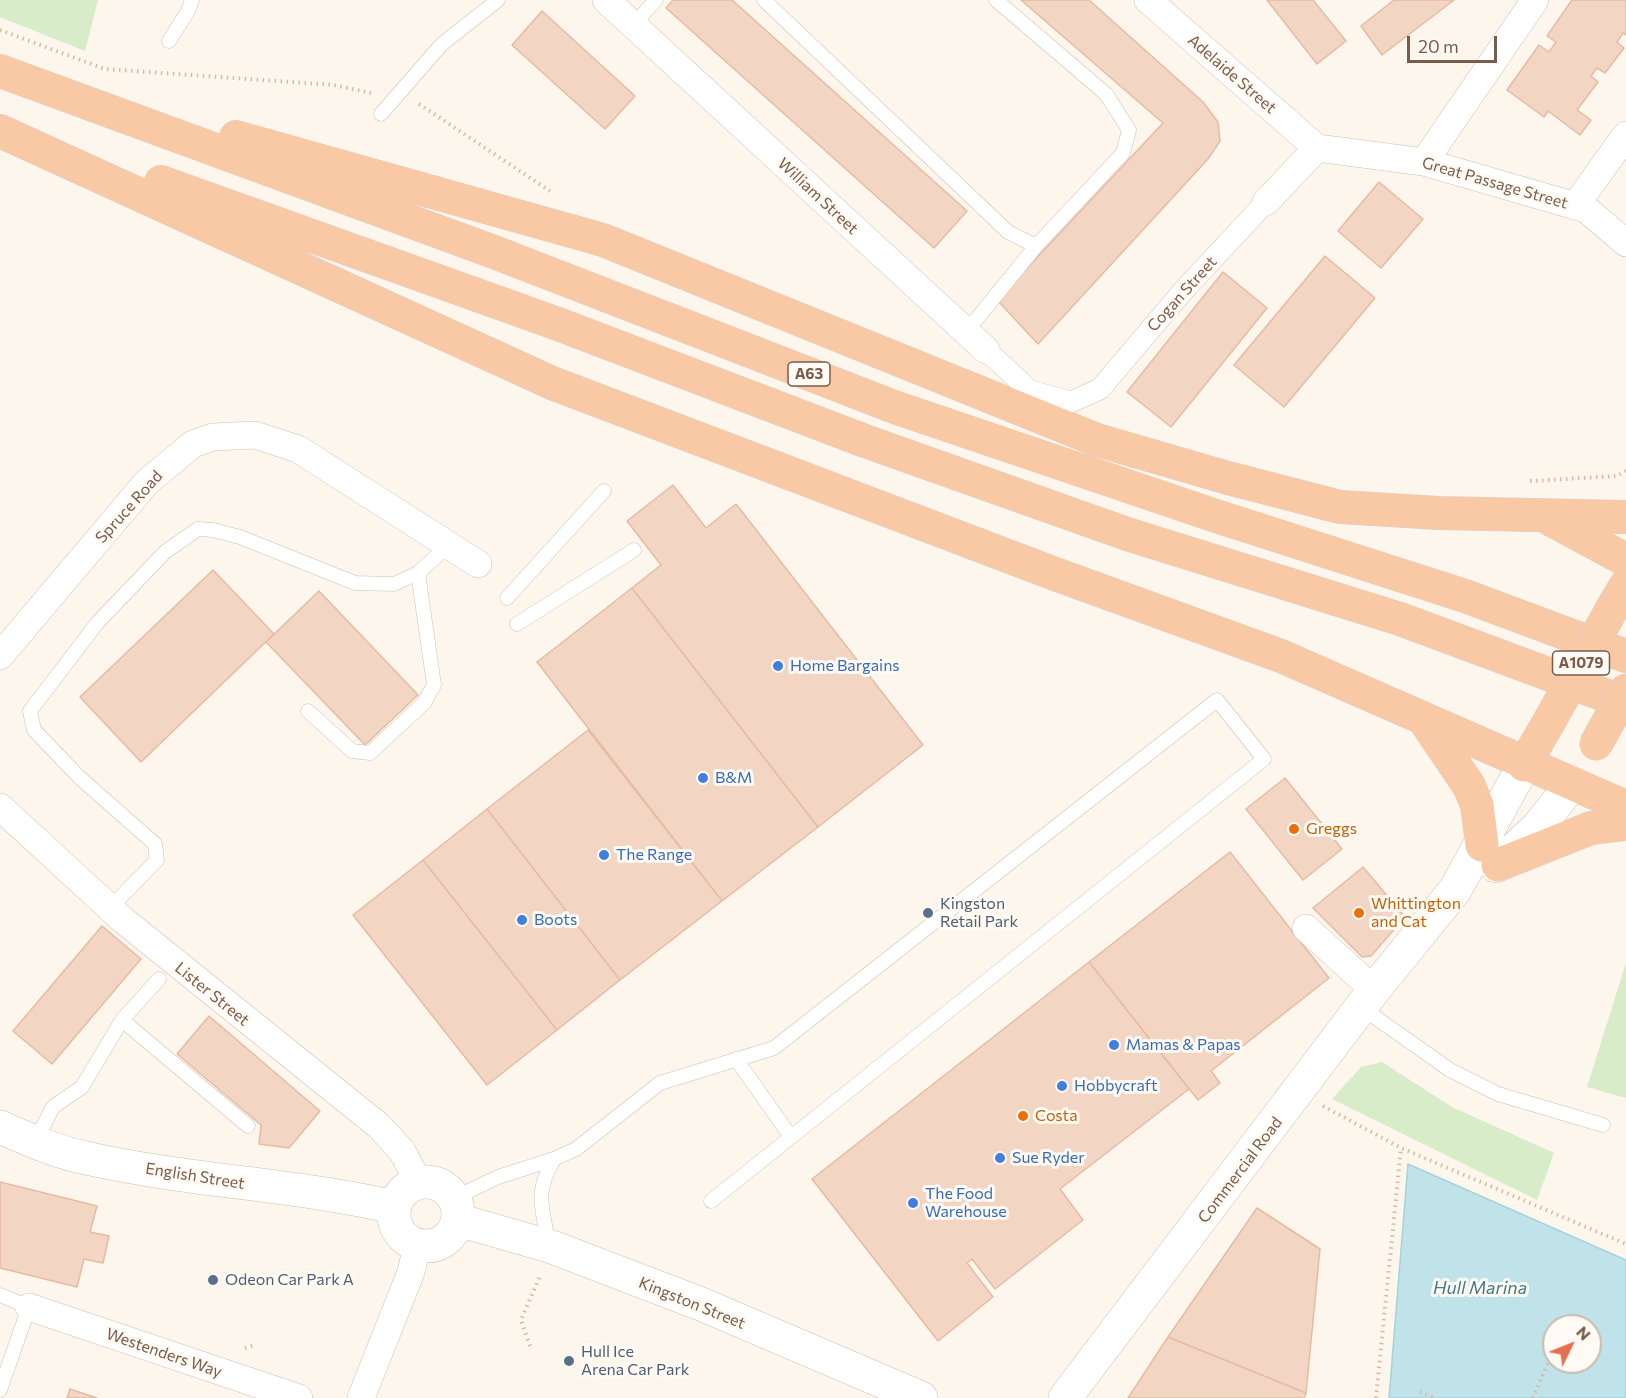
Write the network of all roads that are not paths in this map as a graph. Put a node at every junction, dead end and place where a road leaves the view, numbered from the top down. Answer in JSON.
{"nodes":[{"id":1,"x":192,"y":0,"type":"edge"},
{"id":2,"x":498,"y":0,"type":"edge"},
{"id":3,"x":606,"y":0,"type":"edge"},
{"id":4,"x":656,"y":0,"type":"edge"},
{"id":5,"x":764,"y":0,"type":"edge"},
{"id":6,"x":996,"y":0,"type":"edge"},
{"id":7,"x":1148,"y":0,"type":"edge"},
{"id":8,"x":1535,"y":0,"type":"edge"},
{"id":9,"x":633,"y":25,"type":"junction"},
{"id":10,"x":170,"y":41,"type":"dead end"},
{"id":11,"x":0,"y":71,"type":"edge"},
{"id":12,"x":381,"y":114,"type":"dead end"},
{"id":13,"x":0,"y":126,"type":"edge"},
{"id":14,"x":0,"y":131,"type":"edge"},
{"id":15,"x":1626,"y":135,"type":"edge"},
{"id":16,"x":1317,"y":148,"type":"junction"},
{"id":17,"x":1424,"y":162,"type":"junction"},
{"id":18,"x":1266,"y":202,"type":"joint"},
{"id":19,"x":1575,"y":206,"type":"junction"},
{"id":20,"x":1626,"y":243,"type":"edge"},
{"id":21,"x":1036,"y":246,"type":"junction"},
{"id":22,"x":966,"y":332,"type":"junction"},
{"id":23,"x":986,"y":350,"type":"joint"},
{"id":24,"x":1030,"y":391,"type":"joint"},
{"id":25,"x":604,"y":491,"type":"dead end"},
{"id":26,"x":1540,"y":515,"type":"junction"},
{"id":27,"x":1626,"y":517,"type":"edge"},
{"id":28,"x":449,"y":545,"type":"junction"},
{"id":29,"x":634,"y":550,"type":"dead end"},
{"id":30,"x":1626,"y":560,"type":"edge"},
{"id":31,"x":478,"y":564,"type":"dead end"},
{"id":32,"x":418,"y":573,"type":"junction"},
{"id":33,"x":1620,"y":596,"type":"edge"},
{"id":34,"x":507,"y":598,"type":"dead end"},
{"id":35,"x":517,"y":624,"type":"dead end"},
{"id":36,"x":0,"y":656,"type":"edge"},
{"id":37,"x":1626,"y":656,"type":"edge"},
{"id":38,"x":1626,"y":690,"type":"edge"},
{"id":39,"x":1626,"y":703,"type":"edge"},
{"id":40,"x":308,"y":711,"type":"dead end"},
{"id":41,"x":1425,"y":720,"type":"junction"},
{"id":42,"x":1524,"y":765,"type":"junction"},
{"id":43,"x":1572,"y":784,"type":"junction"},
{"id":44,"x":0,"y":807,"type":"edge"},
{"id":45,"x":1626,"y":807,"type":"edge"},
{"id":46,"x":1626,"y":824,"type":"edge"},
{"id":47,"x":1490,"y":855,"type":"junction"},
{"id":48,"x":110,"y":908,"type":"junction"},
{"id":49,"x":1306,"y":928,"type":"dead end"},
{"id":50,"x":159,"y":979,"type":"dead end"},
{"id":51,"x":1368,"y":999,"type":"junction"},
{"id":52,"x":122,"y":1020,"type":"junction"},
{"id":53,"x":736,"y":1059,"type":"junction"},
{"id":54,"x":1603,"y":1125,"type":"dead end"},
{"id":55,"x":248,"y":1126,"type":"dead end"},
{"id":56,"x":0,"y":1127,"type":"edge"},
{"id":57,"x":791,"y":1137,"type":"junction"},
{"id":58,"x":36,"y":1142,"type":"junction"},
{"id":59,"x":554,"y":1159,"type":"junction"},
{"id":60,"x":419,"y":1183,"type":"junction"},
{"id":61,"x":711,"y":1201,"type":"dead end"},
{"id":62,"x":394,"y":1207,"type":"junction"},
{"id":63,"x":456,"y":1209,"type":"junction"},
{"id":64,"x":417,"y":1246,"type":"junction"},
{"id":65,"x":551,"y":1247,"type":"junction"},
{"id":66,"x":0,"y":1295,"type":"edge"},
{"id":67,"x":29,"y":1307,"type":"junction"},
{"id":68,"x":0,"y":1390,"type":"edge"},
{"id":69,"x":299,"y":1398,"type":"edge"},
{"id":70,"x":361,"y":1398,"type":"edge"},
{"id":71,"x":921,"y":1398,"type":"edge"},
{"id":72,"x":1065,"y":1398,"type":"edge"}],
"edges":[{"from":1,"to":10,"type":"lane"},
{"from":2,"to":12,"type":"lane"},
{"from":3,"to":9,"type":"street","name":"William Street"},
{"from":4,"to":9,"type":"lane"},
{"from":5,"to":21,"type":"lane"},
{"from":6,"to":21,"type":"lane"},
{"from":7,"to":16,"type":"street","name":"Adelaide Street"},
{"from":8,"to":17,"type":"street"},
{"from":9,"to":22,"type":"street","name":"William Street"},
{"from":11,"to":26,"type":"highway"},
{"from":11,"to":37,"type":"highway","number":"A63"},
{"from":13,"to":39,"type":"highway","number":"A63"},
{"from":14,"to":41,"type":"highway"},
{"from":15,"to":19,"type":"street"},
{"from":16,"to":17,"type":"street","name":"Great Passage Street"},
{"from":16,"to":18,"type":"street","name":"Cogan Street"},
{"from":17,"to":19,"type":"street","name":"Great Passage Street"},
{"from":18,"to":24,"type":"street","name":"Cogan Street"},
{"from":19,"to":20,"type":"street","name":"Great Passage Street"},
{"from":21,"to":22,"type":"lane"},
{"from":22,"to":23,"type":"street","name":"William Street"},
{"from":23,"to":24,"type":"street","name":"William Street"},
{"from":25,"to":34,"type":"lane"},
{"from":26,"to":27,"type":"highway"},
{"from":26,"to":30,"type":"highway"},
{"from":28,"to":31,"type":"street","name":"Spruce Road"},
{"from":28,"to":32,"type":"lane"},
{"from":28,"to":36,"type":"street","name":"Spruce Road"},
{"from":29,"to":35,"type":"lane"},
{"from":32,"to":40,"type":"lane"},
{"from":32,"to":48,"type":"lane"},
{"from":33,"to":42,"type":"highway","number":"A1079","bridge":true},
{"from":38,"to":43,"type":"highway","number":"A1079","bridge":true},
{"from":41,"to":42,"type":"highway"},
{"from":41,"to":47,"type":"highway"},
{"from":42,"to":43,"type":"highway"},
{"from":42,"to":47,"type":"street","name":"Commercial Road"},
{"from":43,"to":45,"type":"highway"},
{"from":43,"to":47,"type":"street","name":"Commercial Road"},
{"from":44,"to":48,"type":"street","name":"Lister Street"},
{"from":46,"to":47,"type":"highway"},
{"from":47,"to":51,"type":"street","name":"Commercial Road"},
{"from":48,"to":60,"type":"street","name":"Lister Street"},
{"from":49,"to":51,"type":"street"},
{"from":50,"to":52,"type":"lane"},
{"from":51,"to":54,"type":"lane"},
{"from":51,"to":72,"type":"street","name":"Commercial Road"},
{"from":52,"to":55,"type":"lane"},
{"from":52,"to":58,"type":"lane"},
{"from":53,"to":57,"type":"lane"},
{"from":53,"to":57,"type":"lane"},
{"from":53,"to":59,"type":"lane"},
{"from":56,"to":58,"type":"street","name":"English Street"},
{"from":57,"to":61,"type":"lane"},
{"from":58,"to":62,"type":"street","name":"English Street"},
{"from":59,"to":63,"type":"lane"},
{"from":59,"to":65,"type":"lane"},
{"from":60,"to":62,"type":"street"},
{"from":60,"to":63,"type":"street"},
{"from":62,"to":64,"type":"street"},
{"from":63,"to":64,"type":"street"},
{"from":63,"to":65,"type":"street","name":"Kingston Street"},
{"from":64,"to":70,"type":"street"},
{"from":65,"to":71,"type":"street","name":"Kingston Street"},
{"from":66,"to":67,"type":"lane"},
{"from":67,"to":68,"type":"lane"},
{"from":67,"to":69,"type":"street","name":"Westenders Way"}]}
